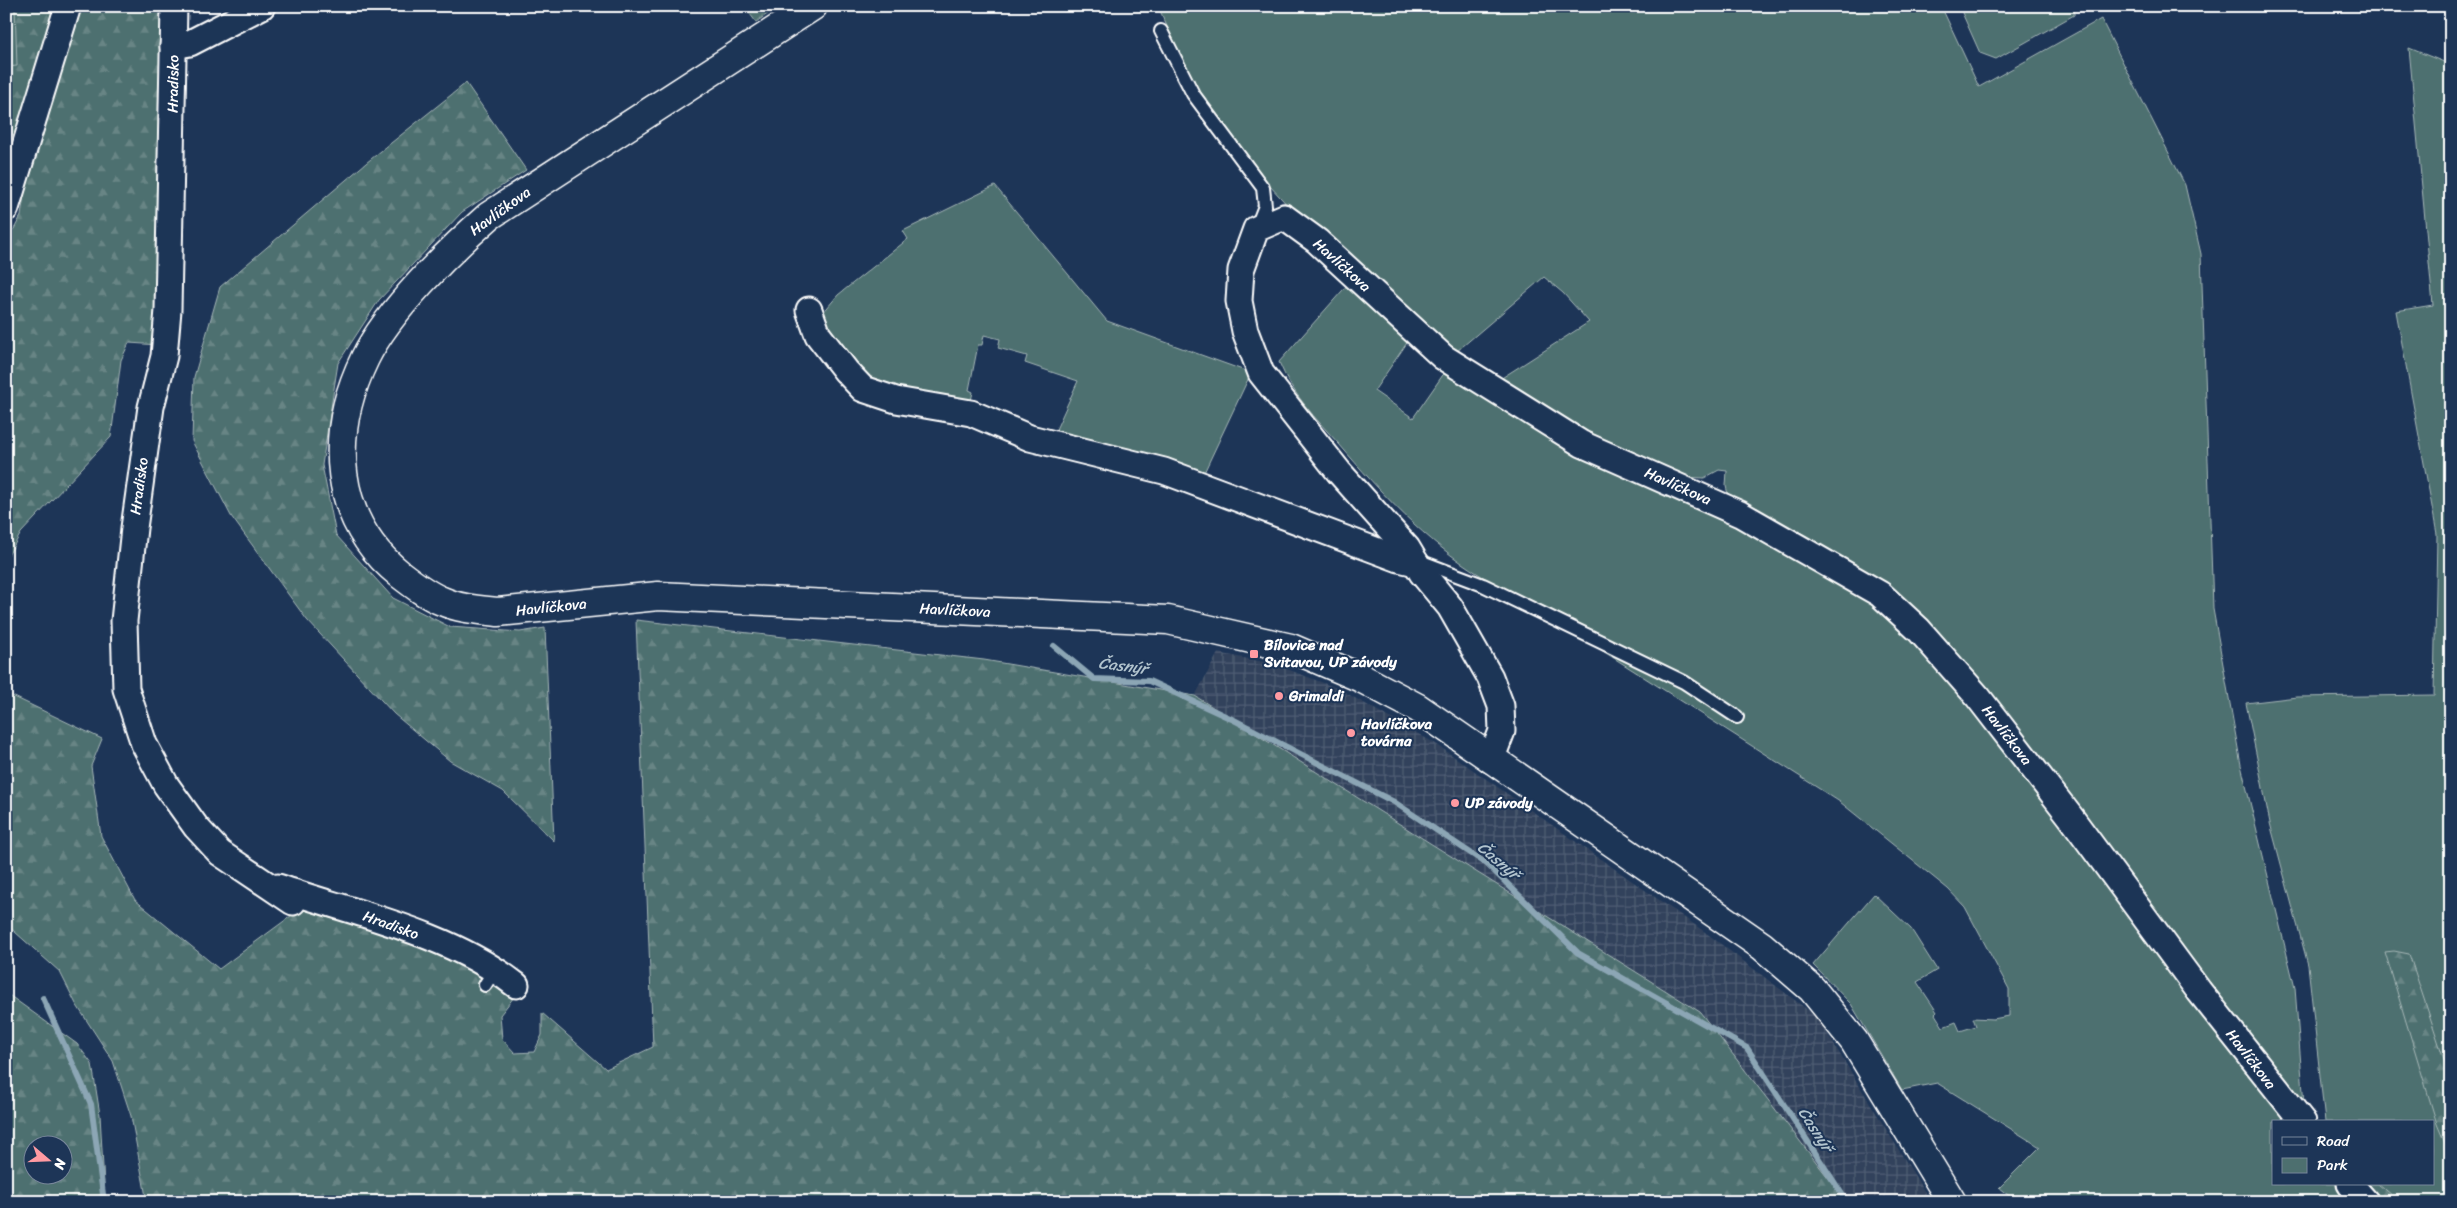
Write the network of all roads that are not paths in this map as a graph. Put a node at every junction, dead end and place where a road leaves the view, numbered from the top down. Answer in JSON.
{"nodes":[{"id":1,"x":68,"y":6,"type":"edge"},
{"id":2,"x":174,"y":6,"type":"edge"},
{"id":3,"x":262,"y":6,"type":"edge"},
{"id":4,"x":813,"y":6,"type":"edge"},
{"id":5,"x":1161,"y":31,"type":"dead end"},
{"id":6,"x":173,"y":46,"type":"junction"},
{"id":7,"x":6,"y":208,"type":"edge"},
{"id":8,"x":1256,"y":229,"type":"junction"},
{"id":9,"x":809,"y":310,"type":"dead end"},
{"id":10,"x":1416,"y":563,"type":"junction"},
{"id":11,"x":1737,"y":717,"type":"dead end"},
{"id":12,"x":1491,"y":760,"type":"junction"},
{"id":13,"x":260,"y":880,"type":"junction"},
{"id":14,"x":293,"y":902,"type":"dead end"},
{"id":15,"x":516,"y":985,"type":"dead end"},
{"id":16,"x":2301,"y":1120,"type":"edge"},
{"id":17,"x":2352,"y":1186,"type":"edge"},
{"id":18,"x":1952,"y":1202,"type":"edge"},
{"id":19,"x":2366,"y":1202,"type":"edge"}],
"edges":[{"from":1,"to":7,"type":"street"},
{"from":2,"to":6,"type":"street","name":"Hradisko"},
{"from":3,"to":6,"type":"street","name":"Hradisko"},
{"from":4,"to":12,"type":"main road","name":"Havlíčkova"},
{"from":5,"to":8,"type":"lane"},
{"from":6,"to":13,"type":"street","name":"Hradisko"},
{"from":8,"to":10,"type":"street"},
{"from":8,"to":16,"type":"street","name":"Havlíčkova"},
{"from":9,"to":10,"type":"street"},
{"from":10,"to":11,"type":"lane"},
{"from":10,"to":12,"type":"street"},
{"from":12,"to":18,"type":"main road","name":"Havlíčkova"},
{"from":13,"to":14,"type":"street","name":"Hradisko"},
{"from":13,"to":15,"type":"street","name":"Hradisko"},
{"from":17,"to":19,"type":"street"}]}
